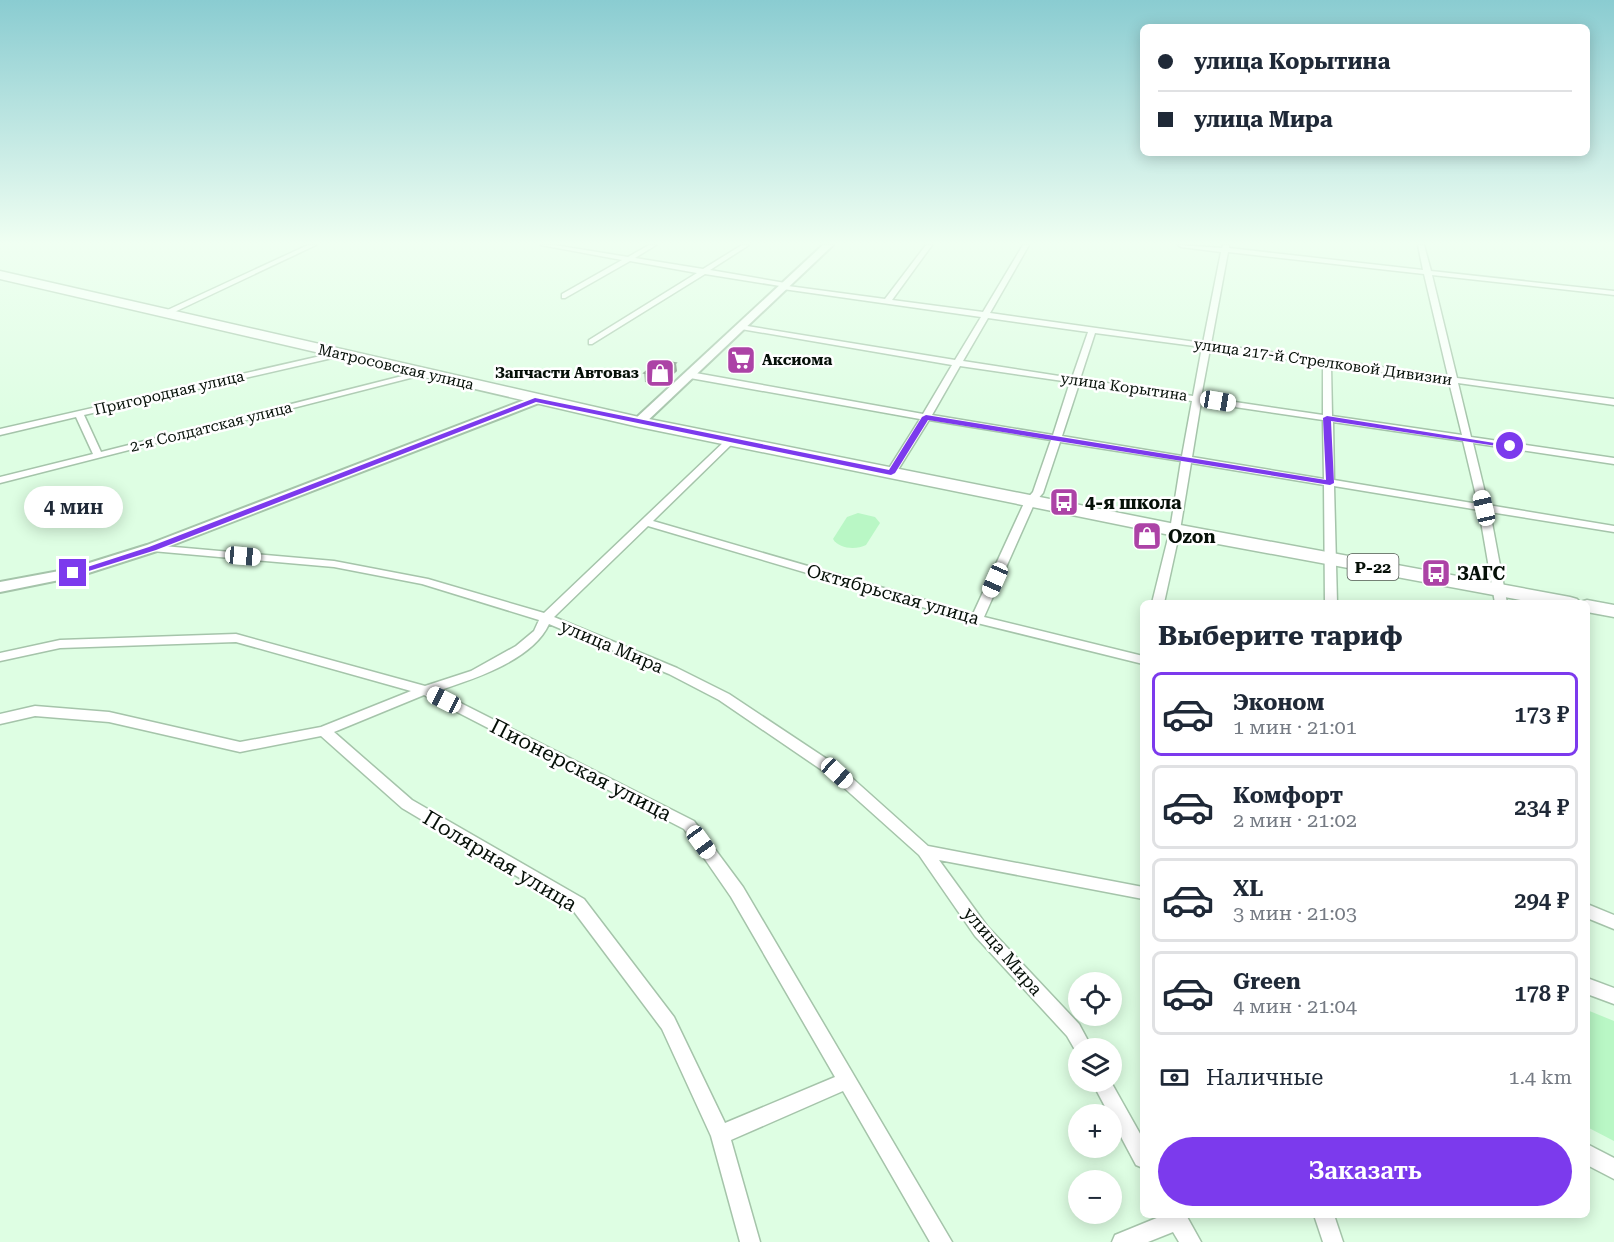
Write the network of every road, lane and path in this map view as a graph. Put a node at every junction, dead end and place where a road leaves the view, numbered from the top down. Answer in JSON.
{"nodes":[{"id":1,"x":123,"y":303,"type":"edge"},
{"id":2,"x":187,"y":303,"type":"edge"},
{"id":3,"x":655,"y":303,"type":"edge"},
{"id":4,"x":766,"y":303,"type":"edge"},
{"id":5,"x":893,"y":303,"type":"edge"},
{"id":6,"x":993,"y":303,"type":"edge"},
{"id":7,"x":1215,"y":303,"type":"edge"},
{"id":8,"x":1435,"y":303,"type":"edge"},
{"id":9,"x":165,"y":313,"type":"junction"},
{"id":10,"x":986,"y":316,"type":"junction"},
{"id":11,"x":741,"y":327,"type":"junction"},
{"id":12,"x":1092,"y":330,"type":"junction"},
{"id":13,"x":592,"y":342,"type":"dead end"},
{"id":14,"x":1208,"y":346,"type":"junction"},
{"id":15,"x":338,"y":354,"type":"junction"},
{"id":16,"x":957,"y":363,"type":"junction"},
{"id":17,"x":1327,"y":363,"type":"junction"},
{"id":18,"x":422,"y":374,"type":"junction"},
{"id":19,"x":690,"y":375,"type":"junction"},
{"id":20,"x":1075,"y":380,"type":"junction"},
{"id":21,"x":1452,"y":380,"type":"junction"},
{"id":22,"x":1197,"y":398,"type":"junction"},
{"id":23,"x":535,"y":400,"type":"junction"},
{"id":24,"x":1614,"y":402,"type":"edge"},
{"id":25,"x":79,"y":414,"type":"junction"},
{"id":26,"x":926,"y":417,"type":"junction"},
{"id":27,"x":1327,"y":418,"type":"junction"},
{"id":28,"x":639,"y":422,"type":"junction"},
{"id":29,"x":0,"y":432,"type":"edge"},
{"id":30,"x":1055,"y":438,"type":"junction"},
{"id":31,"x":1468,"y":440,"type":"junction"},
{"id":32,"x":730,"y":441,"type":"junction"},
{"id":33,"x":98,"y":455,"type":"junction"},
{"id":34,"x":1186,"y":459,"type":"junction"},
{"id":35,"x":1614,"y":461,"type":"edge"},
{"id":36,"x":891,"y":473,"type":"junction"},
{"id":37,"x":0,"y":480,"type":"edge"},
{"id":38,"x":1330,"y":483,"type":"junction"},
{"id":39,"x":1030,"y":501,"type":"junction"},
{"id":40,"x":1484,"y":508,"type":"junction"},
{"id":41,"x":645,"y":522,"type":"junction"},
{"id":42,"x":1614,"y":529,"type":"edge"},
{"id":43,"x":1175,"y":530,"type":"junction"},
{"id":44,"x":152,"y":548,"type":"junction"},
{"id":45,"x":1330,"y":559,"type":"junction"},
{"id":46,"x":0,"y":587,"type":"edge"},
{"id":47,"x":1500,"y":597,"type":"edge"},
{"id":48,"x":1159,"y":600,"type":"edge"},
{"id":49,"x":1331,"y":600,"type":"edge"},
{"id":50,"x":1535,"y":600,"type":"edge"},
{"id":51,"x":1590,"y":607,"type":"edge"},
{"id":52,"x":1614,"y":611,"type":"edge"},
{"id":53,"x":546,"y":618,"type":"junction"},
{"id":54,"x":977,"y":619,"type":"junction"},
{"id":55,"x":0,"y":657,"type":"edge"},
{"id":56,"x":1140,"y":659,"type":"edge"},
{"id":57,"x":425,"y":690,"type":"junction"},
{"id":58,"x":0,"y":719,"type":"edge"},
{"id":59,"x":324,"y":730,"type":"junction"},
{"id":60,"x":924,"y":850,"type":"junction"},
{"id":61,"x":1140,"y":892,"type":"edge"},
{"id":62,"x":1590,"y":912,"type":"edge"},
{"id":63,"x":1614,"y":922,"type":"edge"},
{"id":64,"x":1590,"y":987,"type":"edge"},
{"id":65,"x":1614,"y":996,"type":"edge"},
{"id":66,"x":1077,"y":1038,"type":"edge"},
{"id":67,"x":848,"y":1080,"type":"junction"},
{"id":68,"x":1107,"y":1092,"type":"edge"},
{"id":69,"x":720,"y":1135,"type":"junction"},
{"id":70,"x":1140,"y":1153,"type":"edge"},
{"id":71,"x":1590,"y":1156,"type":"edge"},
{"id":72,"x":1614,"y":1169,"type":"edge"},
{"id":73,"x":1176,"y":1218,"type":"edge"},
{"id":74,"x":1325,"y":1218,"type":"edge"},
{"id":75,"x":750,"y":1242,"type":"edge"},
{"id":76,"x":942,"y":1242,"type":"edge"},
{"id":77,"x":1122,"y":1242,"type":"edge"},
{"id":78,"x":1191,"y":1242,"type":"edge"},
{"id":79,"x":1333,"y":1242,"type":"edge"}],
"edges":[{"from":1,"to":9,"type":"highway","name":"Матросовская улица","number":"Р-22"},
{"from":2,"to":9,"type":"street"},
{"from":3,"to":13,"type":"street"},
{"from":4,"to":11,"type":"street"},
{"from":5,"to":10,"type":"street","name":"улица 217-й Стрелковой Дивизии"},
{"from":6,"to":10,"type":"street"},
{"from":7,"to":14,"type":"street"},
{"from":8,"to":21,"type":"street"},
{"from":9,"to":15,"type":"highway","name":"Матросовская улица","number":"Р-22"},
{"from":10,"to":12,"type":"street","name":"улица 217-й Стрелковой Дивизии"},
{"from":10,"to":16,"type":"street"},
{"from":11,"to":16,"type":"street","name":"улица Корытина"},
{"from":11,"to":19,"type":"street"},
{"from":12,"to":14,"type":"street","name":"улица 217-й Стрелковой Дивизии"},
{"from":12,"to":20,"type":"street"},
{"from":14,"to":17,"type":"street","name":"улица 217-й Стрелковой Дивизии"},
{"from":14,"to":22,"type":"street"},
{"from":15,"to":18,"type":"highway","name":"Матросовская улица","number":"Р-22"},
{"from":15,"to":25,"type":"street","name":"Пригородная улица"},
{"from":16,"to":20,"type":"street","name":"улица Корытина"},
{"from":16,"to":26,"type":"street"},
{"from":17,"to":21,"type":"street","name":"улица 217-й Стрелковой Дивизии"},
{"from":17,"to":27,"type":"street"},
{"from":18,"to":23,"type":"highway","name":"Матросовская улица","number":"Р-22"},
{"from":18,"to":33,"type":"street","name":"2-я Солдатская улица"},
{"from":19,"to":26,"type":"street"},
{"from":19,"to":28,"type":"street"},
{"from":20,"to":22,"type":"street","name":"улица Корытина"},
{"from":20,"to":30,"type":"street"},
{"from":21,"to":24,"type":"street","name":"улица 217-й Стрелковой Дивизии"},
{"from":21,"to":31,"type":"street"},
{"from":22,"to":27,"type":"street","name":"улица Корытина"},
{"from":22,"to":34,"type":"street"},
{"from":23,"to":28,"type":"highway","name":"Матросовская улица","number":"Р-22"},
{"from":23,"to":44,"type":"street"},
{"from":25,"to":29,"type":"street","name":"Пригородная улица"},
{"from":25,"to":33,"type":"street"},
{"from":26,"to":30,"type":"street"},
{"from":26,"to":36,"type":"street"},
{"from":27,"to":31,"type":"street","name":"улица Корытина"},
{"from":27,"to":38,"type":"street"},
{"from":28,"to":32,"type":"highway","name":"Матросовская улица","number":"Р-22"},
{"from":30,"to":34,"type":"street"},
{"from":30,"to":39,"type":"street"},
{"from":31,"to":35,"type":"street","name":"улица Корытина"},
{"from":31,"to":40,"type":"street"},
{"from":32,"to":36,"type":"highway","name":"Матросовская улица","number":"Р-22"},
{"from":32,"to":41,"type":"street"},
{"from":33,"to":37,"type":"street","name":"2-я Солдатская улица"},
{"from":34,"to":38,"type":"street"},
{"from":34,"to":43,"type":"street"},
{"from":36,"to":39,"type":"highway","name":"Матросовская улица","number":"Р-22"},
{"from":38,"to":40,"type":"street"},
{"from":38,"to":45,"type":"street"},
{"from":39,"to":43,"type":"highway","name":"Матросовская улица","number":"Р-22"},
{"from":39,"to":54,"type":"street"},
{"from":40,"to":42,"type":"street"},
{"from":40,"to":47,"type":"street"},
{"from":41,"to":53,"type":"street"},
{"from":41,"to":54,"type":"street","name":"Октябрьская улица"},
{"from":43,"to":45,"type":"highway","name":"Матросовская улица","number":"Р-22"},
{"from":43,"to":48,"type":"street"},
{"from":44,"to":46,"type":"street","name":"улица Мира"},
{"from":44,"to":53,"type":"street","name":"улица Мира"},
{"from":45,"to":47,"type":"highway","name":"Матросовская улица","number":"Р-22"},
{"from":45,"to":49,"type":"street"},
{"from":47,"to":50,"type":"highway","name":"Матросовская улица","number":"Р-22"},
{"from":51,"to":52,"type":"highway"},
{"from":53,"to":57,"type":"street"},
{"from":53,"to":60,"type":"street","name":"улица Мира"},
{"from":54,"to":56,"type":"street","name":"Октябрьская улица"},
{"from":55,"to":57,"type":"street","name":"Пионерская улица"},
{"from":57,"to":59,"type":"street"},
{"from":57,"to":67,"type":"street","name":"Пионерская улица"},
{"from":58,"to":59,"type":"street"},
{"from":59,"to":69,"type":"street","name":"Полярная улица"},
{"from":60,"to":61,"type":"street"},
{"from":60,"to":66,"type":"street","name":"улица Мира"},
{"from":62,"to":63,"type":"street"},
{"from":64,"to":65,"type":"street"},
{"from":67,"to":69,"type":"street"},
{"from":67,"to":76,"type":"street","name":"Пионерская улица"},
{"from":68,"to":70,"type":"street"},
{"from":69,"to":75,"type":"street","name":"Полярная улица"},
{"from":71,"to":72,"type":"street"},
{"from":73,"to":77,"type":"street"},
{"from":73,"to":78,"type":"street"},
{"from":74,"to":79,"type":"street"}]}
